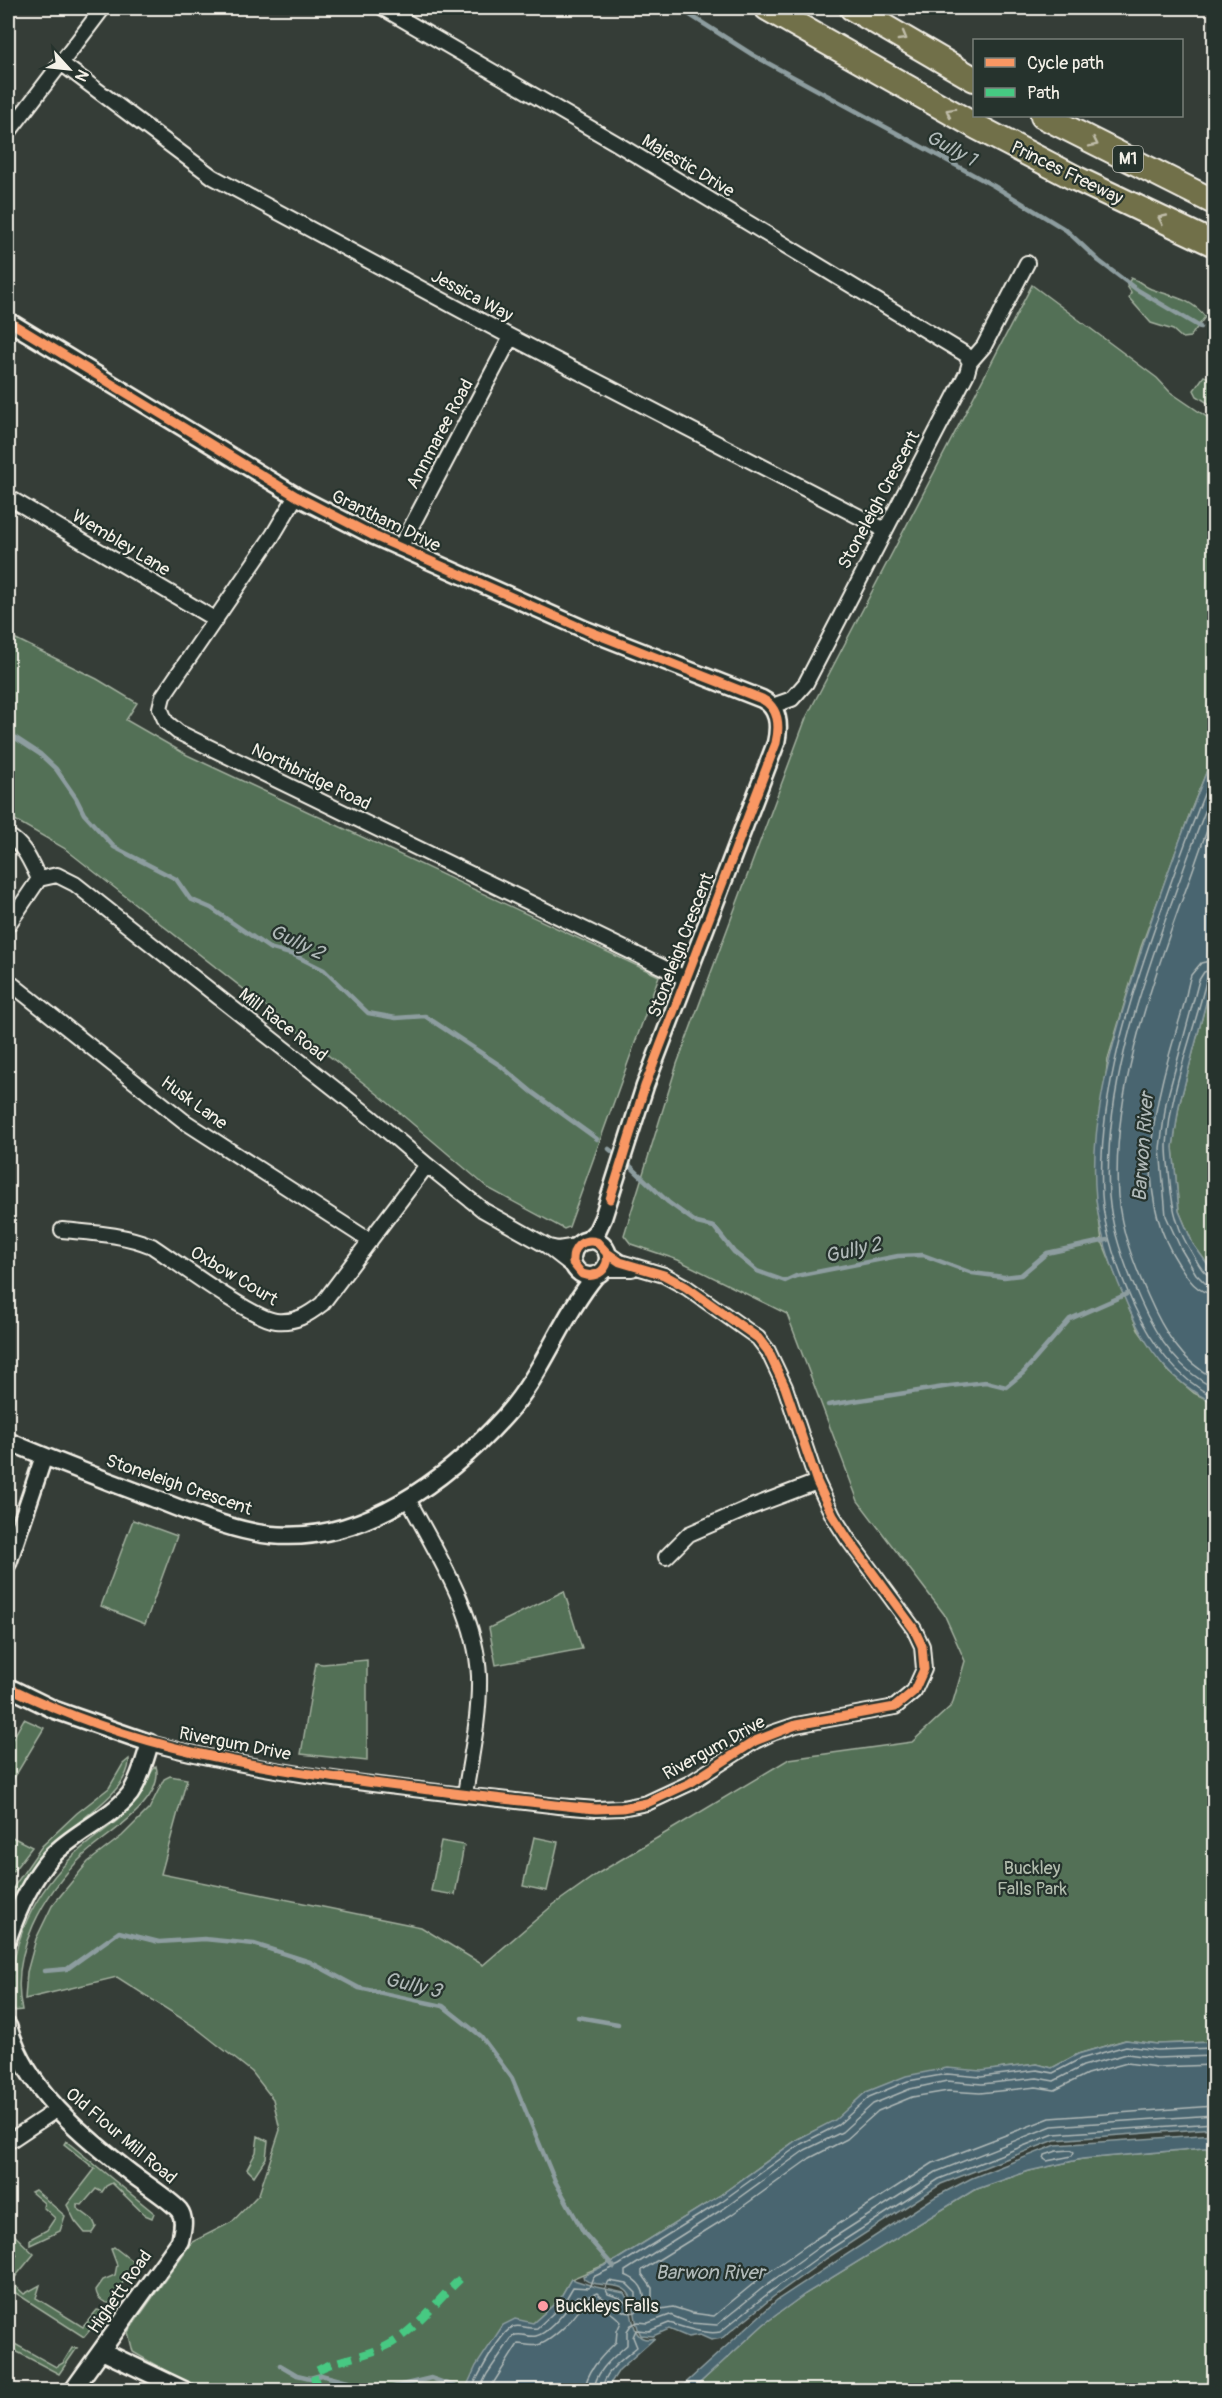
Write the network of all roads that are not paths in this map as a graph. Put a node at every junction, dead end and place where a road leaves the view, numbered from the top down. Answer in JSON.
{"nodes":[{"id":1,"x":103,"y":8,"type":"edge"},
{"id":2,"x":383,"y":8,"type":"edge"},
{"id":3,"x":767,"y":8,"type":"edge"},
{"id":4,"x":852,"y":8,"type":"edge"},
{"id":5,"x":62,"y":63,"type":"junction"},
{"id":6,"x":973,"y":78,"type":"edge"},
{"id":7,"x":1045,"y":117,"type":"edge"},
{"id":8,"x":8,"y":133,"type":"edge"},
{"id":9,"x":1215,"y":202,"type":"edge"},
{"id":10,"x":1215,"y":244,"type":"edge"},
{"id":11,"x":1027,"y":263,"type":"dead end"},
{"id":12,"x":8,"y":321,"type":"edge"},
{"id":13,"x":511,"y":338,"type":"junction"},
{"id":14,"x":970,"y":362,"type":"junction"},
{"id":15,"x":296,"y":496,"type":"junction"},
{"id":16,"x":8,"y":497,"type":"edge"},
{"id":17,"x":885,"y":530,"type":"junction"},
{"id":18,"x":400,"y":548,"type":"junction"},
{"id":19,"x":216,"y":620,"type":"junction"},
{"id":20,"x":772,"y":706,"type":"junction"},
{"id":21,"x":8,"y":836,"type":"edge"},
{"id":22,"x":39,"y":879,"type":"junction"},
{"id":23,"x":8,"y":925,"type":"edge"},
{"id":24,"x":685,"y":978,"type":"junction"},
{"id":25,"x":8,"y":981,"type":"edge"},
{"id":26,"x":427,"y":1165,"type":"junction"},
{"id":27,"x":603,"y":1218,"type":"junction"},
{"id":28,"x":62,"y":1230,"type":"dead end"},
{"id":29,"x":369,"y":1241,"type":"junction"},
{"id":30,"x":582,"y":1243,"type":"junction"},
{"id":31,"x":547,"y":1246,"type":"junction"},
{"id":32,"x":603,"y":1262,"type":"junction"},
{"id":33,"x":576,"y":1269,"type":"junction"},
{"id":34,"x":572,"y":1311,"type":"junction"},
{"id":35,"x":8,"y":1441,"type":"edge"},
{"id":36,"x":44,"y":1456,"type":"junction"},
{"id":37,"x":817,"y":1482,"type":"junction"},
{"id":38,"x":408,"y":1499,"type":"junction"},
{"id":39,"x":666,"y":1557,"type":"dead end"},
{"id":40,"x":8,"y":1563,"type":"edge"},
{"id":41,"x":8,"y":1687,"type":"edge"},
{"id":42,"x":150,"y":1743,"type":"junction"},
{"id":43,"x":465,"y":1794,"type":"junction"},
{"id":44,"x":8,"y":1938,"type":"edge"},
{"id":45,"x":8,"y":2026,"type":"edge"},
{"id":46,"x":56,"y":2110,"type":"junction"},
{"id":47,"x":8,"y":2142,"type":"edge"},
{"id":48,"x":180,"y":2211,"type":"joint"},
{"id":49,"x":102,"y":2351,"type":"junction"},
{"id":50,"x":74,"y":2391,"type":"edge"},
{"id":51,"x":184,"y":2391,"type":"edge"}],
"edges":[{"from":1,"to":5,"type":"street"},
{"from":2,"to":14,"type":"street","name":"Majestic Drive"},
{"from":10,"to":3,"type":"highway","name":"Princes Freeway","number":"M1","one_way":true},
{"from":4,"to":6,"type":"highway","one_way":true},
{"from":5,"to":8,"type":"street"},
{"from":5,"to":13,"type":"street","name":"Jessica Way"},
{"from":7,"to":9,"type":"highway","number":"M1","one_way":true},
{"from":11,"to":14,"type":"street","name":"Stoneleigh Crescent"},
{"from":12,"to":15,"type":"street","name":"Grantham Drive"},
{"from":13,"to":17,"type":"street","name":"Jessica Way"},
{"from":13,"to":18,"type":"street","name":"Annmaree Road"},
{"from":14,"to":17,"type":"street","name":"Stoneleigh Crescent"},
{"from":15,"to":18,"type":"street","name":"Grantham Drive"},
{"from":15,"to":19,"type":"street","name":"Northbridge Road"},
{"from":16,"to":19,"type":"street","name":"Wembley Lane"},
{"from":17,"to":20,"type":"street","name":"Stoneleigh Crescent"},
{"from":18,"to":20,"type":"street","name":"Grantham Drive"},
{"from":19,"to":24,"type":"street","name":"Northbridge Road"},
{"from":20,"to":24,"type":"street","name":"Stoneleigh Crescent"},
{"from":21,"to":22,"type":"street"},
{"from":22,"to":23,"type":"street"},
{"from":22,"to":26,"type":"street","name":"Mill Race Road"},
{"from":24,"to":27,"type":"street","name":"Stoneleigh Crescent"},
{"from":25,"to":29,"type":"street","name":"Husk Lane"},
{"from":26,"to":29,"type":"street","name":"Oxbow Court"},
{"from":26,"to":31,"type":"street","name":"Mill Race Road"},
{"from":27,"to":30,"type":"street","name":"Stoneleigh Crescent"},
{"from":27,"to":32,"type":"street","name":"Stoneleigh Crescent"},
{"from":28,"to":29,"type":"street","name":"Oxbow Court"},
{"from":30,"to":31,"type":"street","name":"Mill Race Road"},
{"from":30,"to":32,"type":"street"},
{"from":30,"to":33,"type":"street","name":"Stoneleigh Crescent"},
{"from":31,"to":33,"type":"street","name":"Mill Race Road"},
{"from":32,"to":33,"type":"street"},
{"from":32,"to":34,"type":"street","name":"Stoneleigh Crescent"},
{"from":32,"to":37,"type":"street","name":"Rivergum Drive"},
{"from":33,"to":34,"type":"street","name":"Stoneleigh Crescent"},
{"from":34,"to":38,"type":"street","name":"Stoneleigh Crescent"},
{"from":35,"to":36,"type":"street","name":"Stoneleigh Crescent"},
{"from":36,"to":38,"type":"street","name":"Stoneleigh Crescent"},
{"from":36,"to":40,"type":"street"},
{"from":37,"to":39,"type":"street"},
{"from":37,"to":43,"type":"street","name":"Rivergum Drive"},
{"from":38,"to":43,"type":"street"},
{"from":41,"to":42,"type":"street","name":"Rivergum Drive"},
{"from":42,"to":43,"type":"street","name":"Rivergum Drive"},
{"from":42,"to":44,"type":"street"},
{"from":45,"to":46,"type":"street","name":"Old Flour Mill Road"},
{"from":46,"to":47,"type":"street"},
{"from":46,"to":48,"type":"street","name":"Old Flour Mill Road"},
{"from":48,"to":49,"type":"street","name":"Highett Road"},
{"from":49,"to":50,"type":"street","name":"Highett Road"},
{"from":49,"to":51,"type":"street"}]}
